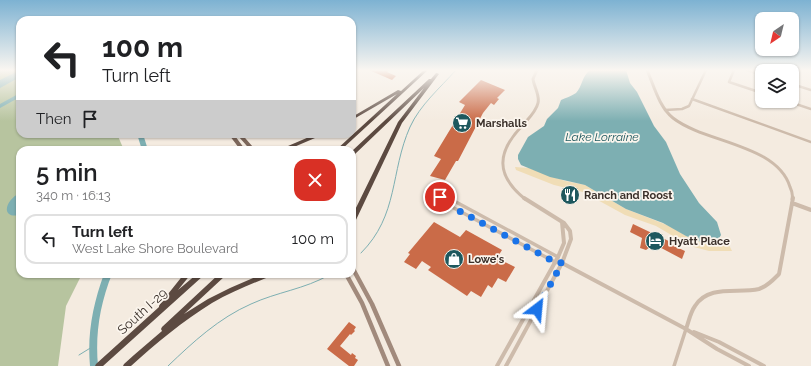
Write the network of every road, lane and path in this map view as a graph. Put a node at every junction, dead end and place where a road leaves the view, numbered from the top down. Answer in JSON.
{"nodes":[{"id":1,"x":403,"y":87,"type":"edge"},
{"id":2,"x":407,"y":87,"type":"edge"},
{"id":3,"x":423,"y":87,"type":"edge"},
{"id":4,"x":427,"y":87,"type":"edge"},
{"id":5,"x":536,"y":87,"type":"edge"},
{"id":6,"x":655,"y":87,"type":"edge"},
{"id":7,"x":698,"y":87,"type":"edge"},
{"id":8,"x":744,"y":87,"type":"edge"},
{"id":9,"x":755,"y":91,"type":"edge"},
{"id":10,"x":692,"y":100,"type":"junction"},
{"id":11,"x":799,"y":105,"type":"edge"},
{"id":12,"x":811,"y":109,"type":"edge"},
{"id":13,"x":665,"y":110,"type":"junction"},
{"id":14,"x":356,"y":117,"type":"edge"},
{"id":15,"x":356,"y":134,"type":"edge"},
{"id":16,"x":234,"y":138,"type":"edge"},
{"id":17,"x":242,"y":138,"type":"edge"},
{"id":18,"x":311,"y":138,"type":"edge"},
{"id":19,"x":351,"y":138,"type":"edge"},
{"id":20,"x":811,"y":142,"type":"edge"},
{"id":21,"x":240,"y":146,"type":"edge"},
{"id":22,"x":249,"y":146,"type":"edge"},
{"id":23,"x":292,"y":146,"type":"edge"},
{"id":24,"x":342,"y":146,"type":"edge"},
{"id":25,"x":356,"y":150,"type":"edge"},
{"id":26,"x":434,"y":194,"type":"dead end"},
{"id":27,"x":448,"y":202,"type":"junction"},
{"id":28,"x":792,"y":203,"type":"junction"},
{"id":29,"x":811,"y":210,"type":"edge"},
{"id":30,"x":356,"y":214,"type":"edge"},
{"id":31,"x":562,"y":221,"type":"junction"},
{"id":32,"x":558,"y":257,"type":"junction"},
{"id":33,"x":555,"y":262,"type":"junction"},
{"id":34,"x":562,"y":263,"type":"junction"},
{"id":35,"x":356,"y":274,"type":"edge"},
{"id":36,"x":185,"y":278,"type":"edge"},
{"id":37,"x":197,"y":278,"type":"edge"},
{"id":38,"x":219,"y":278,"type":"edge"},
{"id":39,"x":260,"y":278,"type":"edge"},
{"id":40,"x":348,"y":278,"type":"edge"},
{"id":41,"x":686,"y":329,"type":"junction"},
{"id":42,"x":124,"y":343,"type":"junction"},
{"id":43,"x":132,"y":361,"type":"junction"},
{"id":44,"x":98,"y":366,"type":"edge"},
{"id":45,"x":126,"y":366,"type":"edge"},
{"id":46,"x":388,"y":366,"type":"edge"},
{"id":47,"x":399,"y":366,"type":"edge"},
{"id":48,"x":497,"y":366,"type":"edge"},
{"id":49,"x":506,"y":366,"type":"edge"},
{"id":50,"x":674,"y":366,"type":"edge"},
{"id":51,"x":749,"y":366,"type":"edge"},
{"id":52,"x":764,"y":366,"type":"edge"}],
"edges":[{"from":1,"to":14,"type":"highway"},
{"from":2,"to":15,"type":"highway"},
{"from":3,"to":25,"type":"highway"},
{"from":4,"to":30,"type":"highway"},
{"from":5,"to":31,"type":"street"},
{"from":6,"to":13,"type":"street"},
{"from":7,"to":10,"type":"street"},
{"from":8,"to":9,"type":"street"},
{"from":10,"to":13,"type":"street"},
{"from":10,"to":20,"type":"street"},
{"from":11,"to":12,"type":"street"},
{"from":13,"to":28,"type":"street"},
{"from":16,"to":21,"type":"main road"},
{"from":17,"to":22,"type":"main road"},
{"from":18,"to":23,"type":"highway"},
{"from":19,"to":24,"type":"highway"},
{"from":26,"to":27,"type":"street"},
{"from":27,"to":32,"type":"street"},
{"from":27,"to":33,"type":"street"},
{"from":28,"to":29,"type":"street"},
{"from":28,"to":41,"type":"street"},
{"from":31,"to":32,"type":"street"},
{"from":31,"to":34,"type":"street"},
{"from":32,"to":33,"type":"street"},
{"from":32,"to":34,"type":"street"},
{"from":33,"to":34,"type":"street"},
{"from":33,"to":48,"type":"street"},
{"from":34,"to":41,"type":"street"},
{"from":34,"to":49,"type":"street"},
{"from":35,"to":47,"type":"main road"},
{"from":36,"to":42,"type":"highway"},
{"from":37,"to":42,"type":"highway","name":"South I-29"},
{"from":38,"to":43,"type":"highway"},
{"from":39,"to":43,"type":"highway"},
{"from":40,"to":46,"type":"main road"},
{"from":41,"to":50,"type":"street"},
{"from":41,"to":51,"type":"street"},
{"from":41,"to":52,"type":"street"},
{"from":42,"to":44,"type":"highway","name":"South I-29"},
{"from":43,"to":45,"type":"highway"}]}
